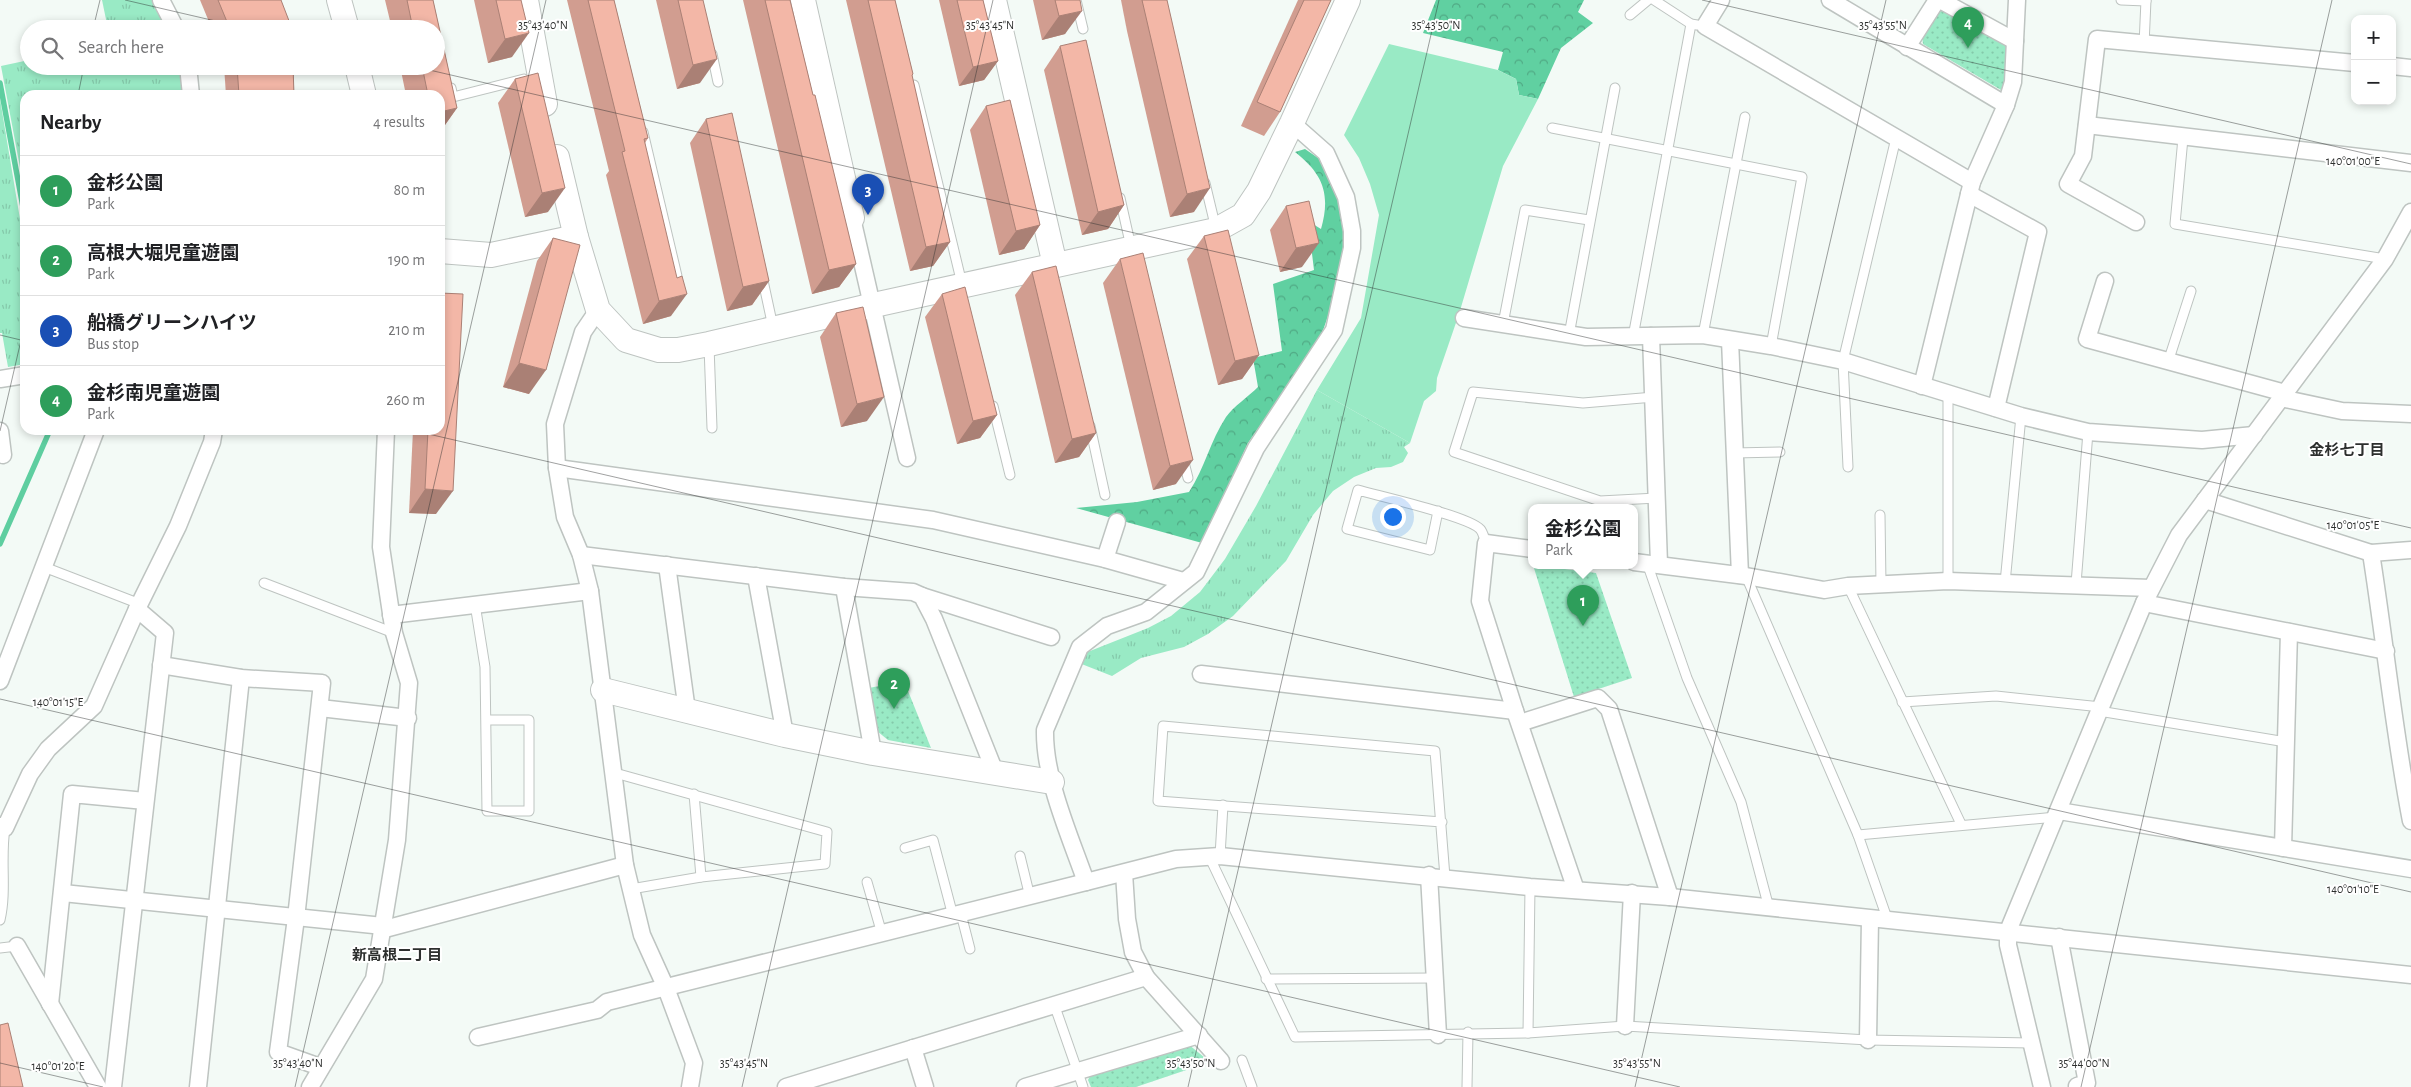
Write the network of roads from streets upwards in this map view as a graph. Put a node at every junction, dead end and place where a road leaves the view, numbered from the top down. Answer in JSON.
{"nodes":[{"id":1,"x":161,"y":0,"type":"edge"},
{"id":2,"x":339,"y":0,"type":"edge"},
{"id":3,"x":526,"y":0,"type":"edge"},
{"id":4,"x":802,"y":0,"type":"edge"},
{"id":5,"x":994,"y":0,"type":"edge"},
{"id":6,"x":1348,"y":0,"type":"edge"},
{"id":7,"x":1721,"y":0,"type":"edge"},
{"id":8,"x":1830,"y":0,"type":"edge"},
{"id":9,"x":1938,"y":0,"type":"edge"},
{"id":10,"x":2017,"y":0,"type":"edge"},
{"id":11,"x":171,"y":20,"type":"edge"},
{"id":12,"x":344,"y":20,"type":"edge"},
{"id":13,"x":2015,"y":41,"type":"junction"},
{"id":14,"x":1908,"y":47,"type":"junction"},
{"id":15,"x":2351,"y":63,"type":"edge"},
{"id":16,"x":2396,"y":66,"type":"edge"},
{"id":17,"x":2411,"y":68,"type":"edge"},
{"id":18,"x":189,"y":75,"type":"edge"},
{"id":19,"x":359,"y":75,"type":"edge"},
{"id":20,"x":190,"y":90,"type":"edge"},
{"id":21,"x":363,"y":90,"type":"edge"},
{"id":22,"x":2006,"y":105,"type":"junction"},
{"id":23,"x":1292,"y":123,"type":"junction"},
{"id":24,"x":2087,"y":125,"type":"junction"},
{"id":25,"x":2411,"y":163,"type":"edge"},
{"id":26,"x":1970,"y":188,"type":"junction"},
{"id":27,"x":2411,"y":212,"type":"edge"},
{"id":28,"x":852,"y":218,"type":"joint"},
{"id":29,"x":2136,"y":222,"type":"dead end"},
{"id":30,"x":576,"y":237,"type":"junction"},
{"id":31,"x":445,"y":252,"type":"edge"},
{"id":32,"x":1056,"y":270,"type":"junction"},
{"id":33,"x":2105,"y":281,"type":"dead end"},
{"id":34,"x":874,"y":305,"type":"junction"},
{"id":35,"x":598,"y":310,"type":"junction"},
{"id":36,"x":1464,"y":318,"type":"dead end"},
{"id":37,"x":1651,"y":336,"type":"junction"},
{"id":38,"x":1730,"y":340,"type":"junction"},
{"id":39,"x":20,"y":376,"type":"edge"},
{"id":40,"x":0,"y":379,"type":"edge"},
{"id":41,"x":1922,"y":386,"type":"junction"},
{"id":42,"x":2283,"y":396,"type":"junction"},
{"id":43,"x":1996,"y":408,"type":"junction"},
{"id":44,"x":2411,"y":414,"type":"edge"},
{"id":45,"x":0,"y":431,"type":"edge"},
{"id":46,"x":94,"y":435,"type":"edge"},
{"id":47,"x":213,"y":435,"type":"edge"},
{"id":48,"x":386,"y":435,"type":"edge"},
{"id":49,"x":2254,"y":435,"type":"junction"},
{"id":50,"x":4,"y":455,"type":"dead end"},
{"id":51,"x":907,"y":458,"type":"dead end"},
{"id":52,"x":557,"y":468,"type":"junction"},
{"id":53,"x":2205,"y":500,"type":"junction"},
{"id":54,"x":1117,"y":522,"type":"dead end"},
{"id":55,"x":1528,"y":548,"type":"edge"},
{"id":56,"x":2411,"y":550,"type":"edge"},
{"id":57,"x":2371,"y":553,"type":"junction"},
{"id":58,"x":581,"y":555,"type":"junction"},
{"id":59,"x":1105,"y":559,"type":"junction"},
{"id":60,"x":1647,"y":563,"type":"edge"},
{"id":61,"x":667,"y":565,"type":"junction"},
{"id":62,"x":756,"y":576,"type":"junction"},
{"id":63,"x":1743,"y":576,"type":"junction"},
{"id":64,"x":1183,"y":581,"type":"junction"},
{"id":65,"x":844,"y":587,"type":"junction"},
{"id":66,"x":590,"y":591,"type":"junction"},
{"id":67,"x":2148,"y":595,"type":"junction"},
{"id":68,"x":922,"y":596,"type":"junction"},
{"id":69,"x":139,"y":606,"type":"junction"},
{"id":70,"x":390,"y":616,"type":"junction"},
{"id":71,"x":2288,"y":632,"type":"junction"},
{"id":72,"x":1051,"y":637,"type":"dead end"},
{"id":73,"x":2386,"y":651,"type":"junction"},
{"id":74,"x":161,"y":665,"type":"junction"},
{"id":75,"x":1201,"y":674,"type":"dead end"},
{"id":76,"x":240,"y":678,"type":"junction"},
{"id":77,"x":0,"y":681,"type":"edge"},
{"id":78,"x":603,"y":690,"type":"junction"},
{"id":79,"x":320,"y":708,"type":"junction"},
{"id":80,"x":687,"y":711,"type":"junction"},
{"id":81,"x":1517,"y":717,"type":"junction"},
{"id":82,"x":408,"y":718,"type":"junction"},
{"id":83,"x":785,"y":735,"type":"junction"},
{"id":84,"x":873,"y":753,"type":"junction"},
{"id":85,"x":995,"y":772,"type":"junction"},
{"id":86,"x":1052,"y":782,"type":"junction"},
{"id":87,"x":145,"y":801,"type":"junction"},
{"id":88,"x":2058,"y":814,"type":"junction"},
{"id":89,"x":2411,"y":822,"type":"edge"},
{"id":90,"x":2,"y":827,"type":"edge"},
{"id":91,"x":2283,"y":848,"type":"junction"},
{"id":92,"x":624,"y":865,"type":"junction"},
{"id":93,"x":2411,"y":869,"type":"edge"},
{"id":94,"x":1124,"y":873,"type":"junction"},
{"id":95,"x":1437,"y":876,"type":"junction"},
{"id":96,"x":1086,"y":882,"type":"junction"},
{"id":97,"x":1576,"y":890,"type":"junction"},
{"id":98,"x":63,"y":893,"type":"junction"},
{"id":99,"x":1632,"y":893,"type":"junction"},
{"id":100,"x":1670,"y":897,"type":"junction"},
{"id":101,"x":134,"y":901,"type":"junction"},
{"id":102,"x":216,"y":910,"type":"junction"},
{"id":103,"x":296,"y":918,"type":"junction"},
{"id":104,"x":1870,"y":919,"type":"junction"},
{"id":105,"x":382,"y":928,"type":"junction"},
{"id":106,"x":2008,"y":931,"type":"junction"},
{"id":107,"x":2059,"y":937,"type":"junction"},
{"id":108,"x":17,"y":946,"type":"road end"},
{"id":109,"x":2411,"y":975,"type":"edge"},
{"id":110,"x":1146,"y":977,"type":"junction"},
{"id":111,"x":666,"y":988,"type":"junction"},
{"id":112,"x":50,"y":1004,"type":"junction"},
{"id":113,"x":1624,"y":1026,"type":"road end"},
{"id":114,"x":1199,"y":1035,"type":"junction"},
{"id":115,"x":1438,"y":1035,"type":"road end"},
{"id":116,"x":478,"y":1037,"type":"dead end"},
{"id":117,"x":1868,"y":1040,"type":"road end"},
{"id":118,"x":913,"y":1048,"type":"junction"},
{"id":119,"x":1222,"y":1061,"type":"dead end"},
{"id":120,"x":320,"y":1067,"type":"junction"},
{"id":121,"x":1080,"y":1080,"type":"edge"},
{"id":122,"x":2077,"y":1086,"type":"edge"},
{"id":123,"x":98,"y":1087,"type":"edge"},
{"id":124,"x":114,"y":1087,"type":"edge"},
{"id":125,"x":198,"y":1087,"type":"edge"},
{"id":126,"x":310,"y":1087,"type":"edge"},
{"id":127,"x":690,"y":1087,"type":"edge"},
{"id":128,"x":788,"y":1087,"type":"edge"},
{"id":129,"x":925,"y":1087,"type":"edge"},
{"id":130,"x":1025,"y":1087,"type":"edge"},
{"id":131,"x":2042,"y":1087,"type":"edge"}],
"edges":[{"from":1,"to":11,"type":"street"},
{"from":2,"to":12,"type":"street"},
{"from":3,"to":30,"type":"street"},
{"from":4,"to":28,"type":"street"},
{"from":5,"to":32,"type":"street"},
{"from":6,"to":23,"type":"street"},
{"from":7,"to":26,"type":"street"},
{"from":8,"to":14,"type":"street"},
{"from":9,"to":13,"type":"street"},
{"from":9,"to":14,"type":"street"},
{"from":10,"to":13,"type":"street"},
{"from":13,"to":22,"type":"street"},
{"from":14,"to":22,"type":"street"},
{"from":15,"to":24,"type":"street"},
{"from":16,"to":17,"type":"street"},
{"from":18,"to":20,"type":"street"},
{"from":19,"to":21,"type":"street"},
{"from":22,"to":26,"type":"street"},
{"from":23,"to":32,"type":"street"},
{"from":23,"to":64,"type":"street"},
{"from":24,"to":25,"type":"street"},
{"from":24,"to":29,"type":"street"},
{"from":26,"to":41,"type":"street"},
{"from":26,"to":43,"type":"street"},
{"from":27,"to":42,"type":"street"},
{"from":28,"to":34,"type":"street"},
{"from":30,"to":31,"type":"street"},
{"from":30,"to":35,"type":"street"},
{"from":32,"to":34,"type":"street"},
{"from":33,"to":42,"type":"street"},
{"from":34,"to":35,"type":"street"},
{"from":34,"to":51,"type":"street"},
{"from":35,"to":52,"type":"street"},
{"from":36,"to":37,"type":"street"},
{"from":37,"to":38,"type":"street"},
{"from":37,"to":60,"type":"street"},
{"from":38,"to":41,"type":"street"},
{"from":38,"to":63,"type":"street"},
{"from":39,"to":40,"type":"street"},
{"from":41,"to":43,"type":"street"},
{"from":42,"to":44,"type":"street"},
{"from":42,"to":49,"type":"street"},
{"from":43,"to":49,"type":"street"},
{"from":45,"to":50,"type":"street"},
{"from":46,"to":77,"type":"street"},
{"from":47,"to":69,"type":"street"},
{"from":48,"to":70,"type":"street"},
{"from":49,"to":53,"type":"street"},
{"from":52,"to":58,"type":"street"},
{"from":52,"to":59,"type":"street"},
{"from":53,"to":57,"type":"street"},
{"from":53,"to":67,"type":"street"},
{"from":54,"to":59,"type":"street"},
{"from":55,"to":81,"type":"street"},
{"from":56,"to":57,"type":"street"},
{"from":57,"to":73,"type":"street"},
{"from":58,"to":61,"type":"street"},
{"from":58,"to":66,"type":"street"},
{"from":59,"to":64,"type":"street"},
{"from":60,"to":63,"type":"street"},
{"from":61,"to":62,"type":"street"},
{"from":61,"to":80,"type":"street"},
{"from":62,"to":65,"type":"street"},
{"from":62,"to":83,"type":"street"},
{"from":63,"to":67,"type":"street"},
{"from":64,"to":86,"type":"street"},
{"from":65,"to":68,"type":"street"},
{"from":65,"to":84,"type":"street"},
{"from":66,"to":70,"type":"street"},
{"from":66,"to":78,"type":"street"},
{"from":67,"to":71,"type":"street"},
{"from":67,"to":88,"type":"street"},
{"from":68,"to":72,"type":"street"},
{"from":68,"to":85,"type":"street"},
{"from":69,"to":74,"type":"street"},
{"from":69,"to":90,"type":"street"},
{"from":70,"to":82,"type":"street"},
{"from":71,"to":73,"type":"street"},
{"from":71,"to":91,"type":"street"},
{"from":73,"to":89,"type":"street"},
{"from":74,"to":76,"type":"street"},
{"from":74,"to":87,"type":"street"},
{"from":75,"to":81,"type":"street"},
{"from":76,"to":79,"type":"street"},
{"from":76,"to":102,"type":"street"},
{"from":78,"to":80,"type":"street"},
{"from":78,"to":92,"type":"street"},
{"from":79,"to":82,"type":"street"},
{"from":79,"to":103,"type":"street"},
{"from":80,"to":83,"type":"street"},
{"from":81,"to":97,"type":"street"},
{"from":81,"to":100,"type":"street"},
{"from":82,"to":105,"type":"street"},
{"from":83,"to":84,"type":"street"},
{"from":84,"to":85,"type":"street"},
{"from":85,"to":86,"type":"street"},
{"from":86,"to":96,"type":"street"},
{"from":87,"to":98,"type":"street"},
{"from":87,"to":101,"type":"street"},
{"from":88,"to":91,"type":"street"},
{"from":88,"to":106,"type":"street"},
{"from":91,"to":93,"type":"street"},
{"from":92,"to":105,"type":"street"},
{"from":92,"to":111,"type":"street"},
{"from":94,"to":95,"type":"street"},
{"from":94,"to":96,"type":"street"},
{"from":94,"to":110,"type":"street"},
{"from":95,"to":97,"type":"street"},
{"from":95,"to":115,"type":"street"},
{"from":96,"to":111,"type":"street"},
{"from":97,"to":99,"type":"street"},
{"from":98,"to":101,"type":"street"},
{"from":98,"to":112,"type":"street"},
{"from":99,"to":100,"type":"street"},
{"from":99,"to":113,"type":"street"},
{"from":100,"to":104,"type":"street"},
{"from":101,"to":102,"type":"street"},
{"from":101,"to":124,"type":"street"},
{"from":102,"to":103,"type":"street"},
{"from":102,"to":125,"type":"street"},
{"from":103,"to":105,"type":"street"},
{"from":103,"to":120,"type":"street"},
{"from":104,"to":106,"type":"street"},
{"from":104,"to":117,"type":"street"},
{"from":105,"to":120,"type":"street"},
{"from":106,"to":107,"type":"street"},
{"from":106,"to":131,"type":"street"},
{"from":107,"to":109,"type":"street"},
{"from":107,"to":122,"type":"street"},
{"from":108,"to":112,"type":"street"},
{"from":110,"to":114,"type":"street"},
{"from":110,"to":118,"type":"street"},
{"from":111,"to":116,"type":"street"},
{"from":111,"to":127,"type":"street"},
{"from":112,"to":123,"type":"street"},
{"from":114,"to":119,"type":"street"},
{"from":114,"to":121,"type":"street"},
{"from":118,"to":128,"type":"street"},
{"from":118,"to":129,"type":"street"},
{"from":120,"to":126,"type":"street"},
{"from":121,"to":130,"type":"street"}]}
